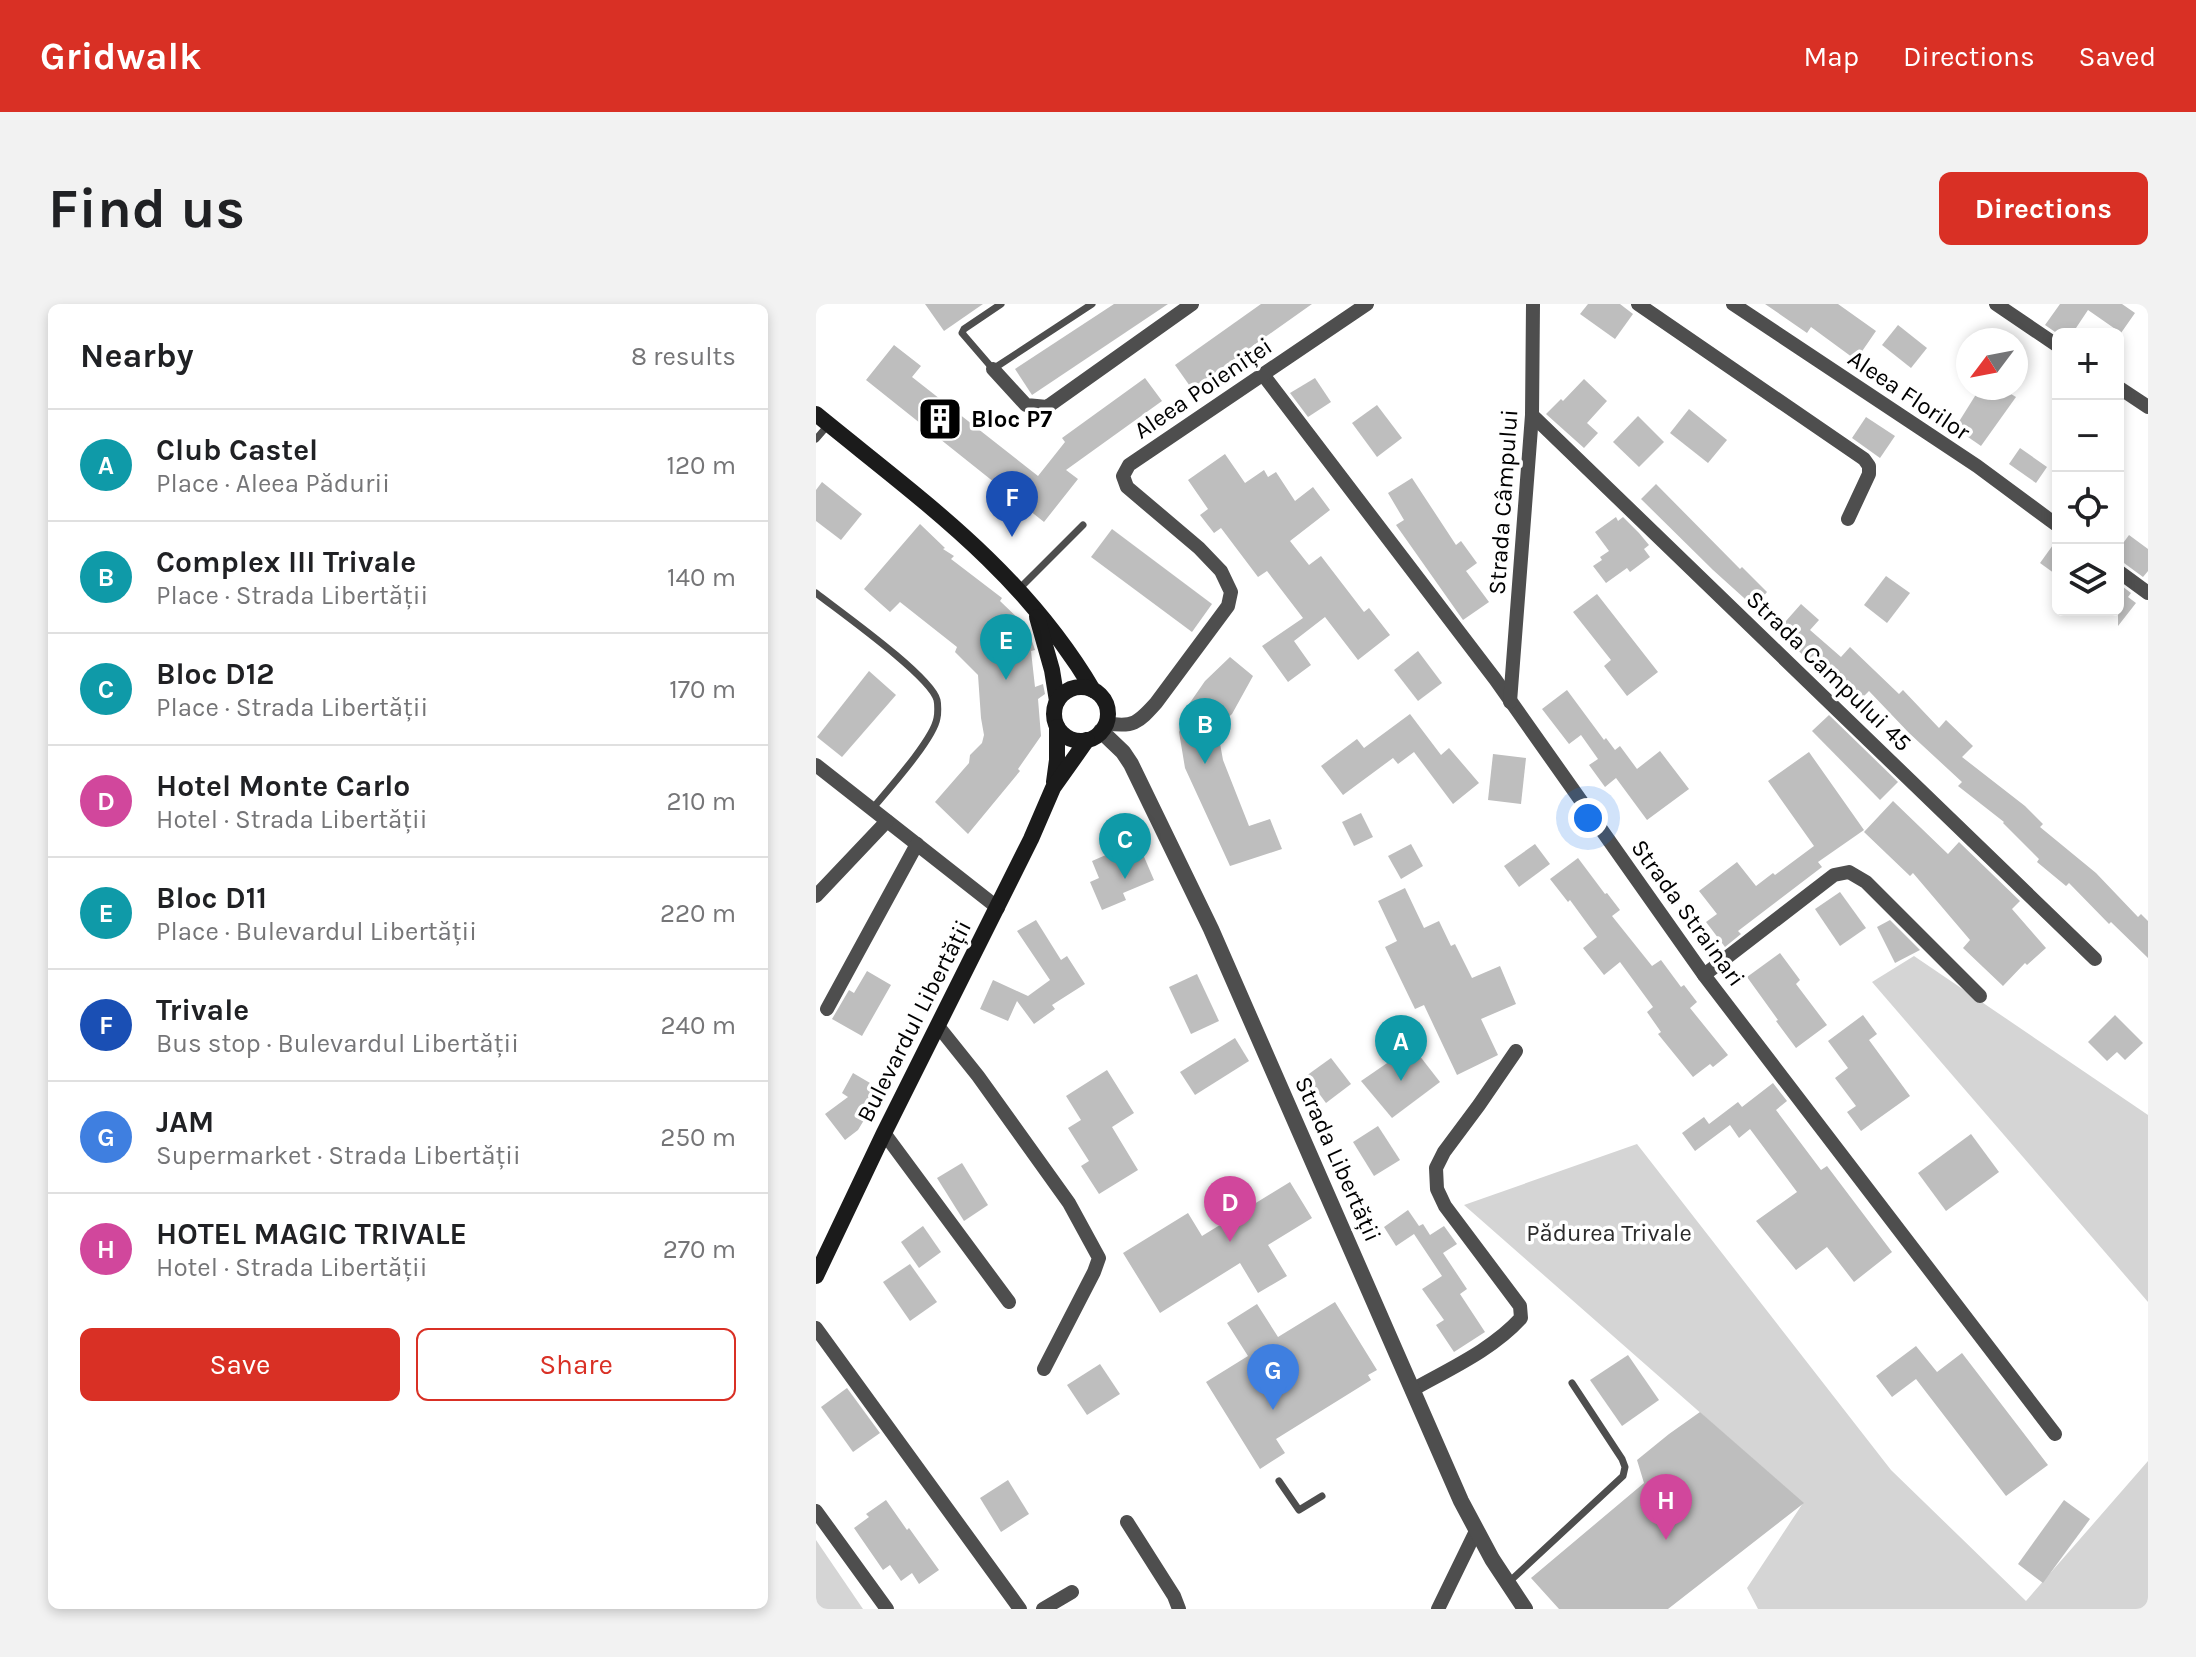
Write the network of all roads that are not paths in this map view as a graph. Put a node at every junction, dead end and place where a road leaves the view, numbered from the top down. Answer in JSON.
{"nodes":[{"id":1,"x":1001,"y":304,"type":"edge"},
{"id":2,"x":1092,"y":304,"type":"edge"},
{"id":3,"x":1192,"y":304,"type":"edge"},
{"id":4,"x":1367,"y":304,"type":"edge"},
{"id":5,"x":1533,"y":304,"type":"edge"},
{"id":6,"x":1638,"y":304,"type":"edge"},
{"id":7,"x":1733,"y":304,"type":"edge"},
{"id":8,"x":1996,"y":304,"type":"edge"},
{"id":9,"x":2052,"y":342,"type":"edge"},
{"id":10,"x":993,"y":369,"type":"junction"},
{"id":11,"x":1264,"y":376,"type":"junction"},
{"id":12,"x":2124,"y":391,"type":"edge"},
{"id":13,"x":2148,"y":407,"type":"edge"},
{"id":14,"x":1532,"y":415,"type":"junction"},
{"id":15,"x":822,"y":419,"type":"edge"},
{"id":16,"x":816,"y":439,"type":"edge"},
{"id":17,"x":1848,"y":519,"type":"dead end"},
{"id":18,"x":2052,"y":522,"type":"edge"},
{"id":19,"x":1083,"y":525,"type":"dead end"},
{"id":20,"x":2124,"y":575,"type":"edge"},
{"id":21,"x":1018,"y":590,"type":"junction"},
{"id":22,"x":816,"y":593,"type":"edge"},
{"id":23,"x":2148,"y":593,"type":"edge"},
{"id":24,"x":1035,"y":609,"type":"junction"},
{"id":25,"x":1093,"y":690,"type":"junction"},
{"id":26,"x":1057,"y":701,"type":"junction"},
{"id":27,"x":1510,"y":702,"type":"junction"},
{"id":28,"x":1057,"y":727,"type":"junction"},
{"id":29,"x":1098,"y":731,"type":"junction"},
{"id":30,"x":816,"y":765,"type":"edge"},
{"id":31,"x":1053,"y":788,"type":"junction"},
{"id":32,"x":872,"y":809,"type":"junction"},
{"id":33,"x":887,"y":821,"type":"junction"},
{"id":34,"x":917,"y":844,"type":"junction"},
{"id":35,"x":816,"y":896,"type":"edge"},
{"id":36,"x":998,"y":908,"type":"junction"},
{"id":37,"x":2095,"y":959,"type":"dead end"},
{"id":38,"x":1704,"y":975,"type":"junction"},
{"id":39,"x":1980,"y":996,"type":"dead end"},
{"id":40,"x":827,"y":1009,"type":"dead end"},
{"id":41,"x":938,"y":1026,"type":"junction"},
{"id":42,"x":1516,"y":1051,"type":"dead end"},
{"id":43,"x":884,"y":1133,"type":"junction"},
{"id":44,"x":816,"y":1276,"type":"edge"},
{"id":45,"x":1009,"y":1302,"type":"dead end"},
{"id":46,"x":816,"y":1328,"type":"edge"},
{"id":47,"x":1044,"y":1369,"type":"dead end"},
{"id":48,"x":1572,"y":1383,"type":"dead end"},
{"id":49,"x":1412,"y":1390,"type":"junction"},
{"id":50,"x":2055,"y":1434,"type":"dead end"},
{"id":51,"x":1279,"y":1481,"type":"dead end"},
{"id":52,"x":1322,"y":1496,"type":"dead end"},
{"id":53,"x":816,"y":1511,"type":"edge"},
{"id":54,"x":1127,"y":1522,"type":"dead end"},
{"id":55,"x":1476,"y":1531,"type":"junction"},
{"id":56,"x":1507,"y":1583,"type":"junction"},
{"id":57,"x":1072,"y":1592,"type":"dead end"},
{"id":58,"x":887,"y":1609,"type":"edge"},
{"id":59,"x":1020,"y":1609,"type":"edge"},
{"id":60,"x":1043,"y":1609,"type":"edge"},
{"id":61,"x":1179,"y":1609,"type":"edge"},
{"id":62,"x":1438,"y":1609,"type":"edge"},
{"id":63,"x":1525,"y":1609,"type":"edge"}],
"edges":[{"from":1,"to":10,"type":"lane"},
{"from":2,"to":10,"type":"lane"},
{"from":3,"to":10,"type":"street"},
{"from":4,"to":11,"type":"street","name":"Aleea Poieniței"},
{"from":5,"to":14,"type":"street","name":"Strada Câmpului"},
{"from":6,"to":17,"type":"street"},
{"from":7,"to":18,"type":"street","name":"Aleea Florilor"},
{"from":8,"to":9,"type":"street"},
{"from":11,"to":27,"type":"street","name":"Strada Strainari"},
{"from":11,"to":29,"type":"street","name":"Aleea Poieniței"},
{"from":12,"to":13,"type":"street"},
{"from":14,"to":27,"type":"street","name":"Strada Câmpului"},
{"from":14,"to":37,"type":"street","name":"Strada Campului 45"},
{"from":15,"to":16,"type":"lane"},
{"from":15,"to":21,"type":"main road"},
{"from":19,"to":21,"type":"lane"},
{"from":20,"to":23,"type":"street"},
{"from":21,"to":24,"type":"main road"},
{"from":22,"to":32,"type":"lane"},
{"from":24,"to":25,"type":"main road"},
{"from":24,"to":26,"type":"main road"},
{"from":25,"to":26,"type":"main road"},
{"from":25,"to":29,"type":"main road"},
{"from":26,"to":28,"type":"main road"},
{"from":27,"to":38,"type":"street","name":"Strada Strainari"},
{"from":28,"to":29,"type":"main road"},
{"from":28,"to":31,"type":"main road","name":"Bulevardul Libertății"},
{"from":29,"to":31,"type":"main road","name":"Bulevardul Libertății"},
{"from":29,"to":49,"type":"street","name":"Strada Libertății"},
{"from":30,"to":32,"type":"street"},
{"from":31,"to":36,"type":"main road","name":"Bulevardul Libertății"},
{"from":32,"to":33,"type":"street"},
{"from":33,"to":34,"type":"street"},
{"from":33,"to":35,"type":"street"},
{"from":34,"to":36,"type":"street"},
{"from":34,"to":40,"type":"street"},
{"from":36,"to":41,"type":"main road","name":"Bulevardul Libertății"},
{"from":38,"to":39,"type":"street"},
{"from":38,"to":50,"type":"street","name":"Strada Strainari"},
{"from":41,"to":43,"type":"main road","name":"Bulevardul Libertății"},
{"from":41,"to":47,"type":"street"},
{"from":42,"to":49,"type":"street"},
{"from":43,"to":44,"type":"main road","name":"Bulevardul Libertății"},
{"from":43,"to":45,"type":"street"},
{"from":46,"to":59,"type":"street"},
{"from":48,"to":56,"type":"lane"},
{"from":49,"to":55,"type":"street","name":"Strada Libertății"},
{"from":51,"to":52,"type":"lane"},
{"from":53,"to":58,"type":"street"},
{"from":54,"to":61,"type":"street"},
{"from":55,"to":56,"type":"street","name":"Strada Libertății"},
{"from":55,"to":62,"type":"street"},
{"from":56,"to":63,"type":"street","name":"Strada Libertății"},
{"from":57,"to":60,"type":"street"}]}
